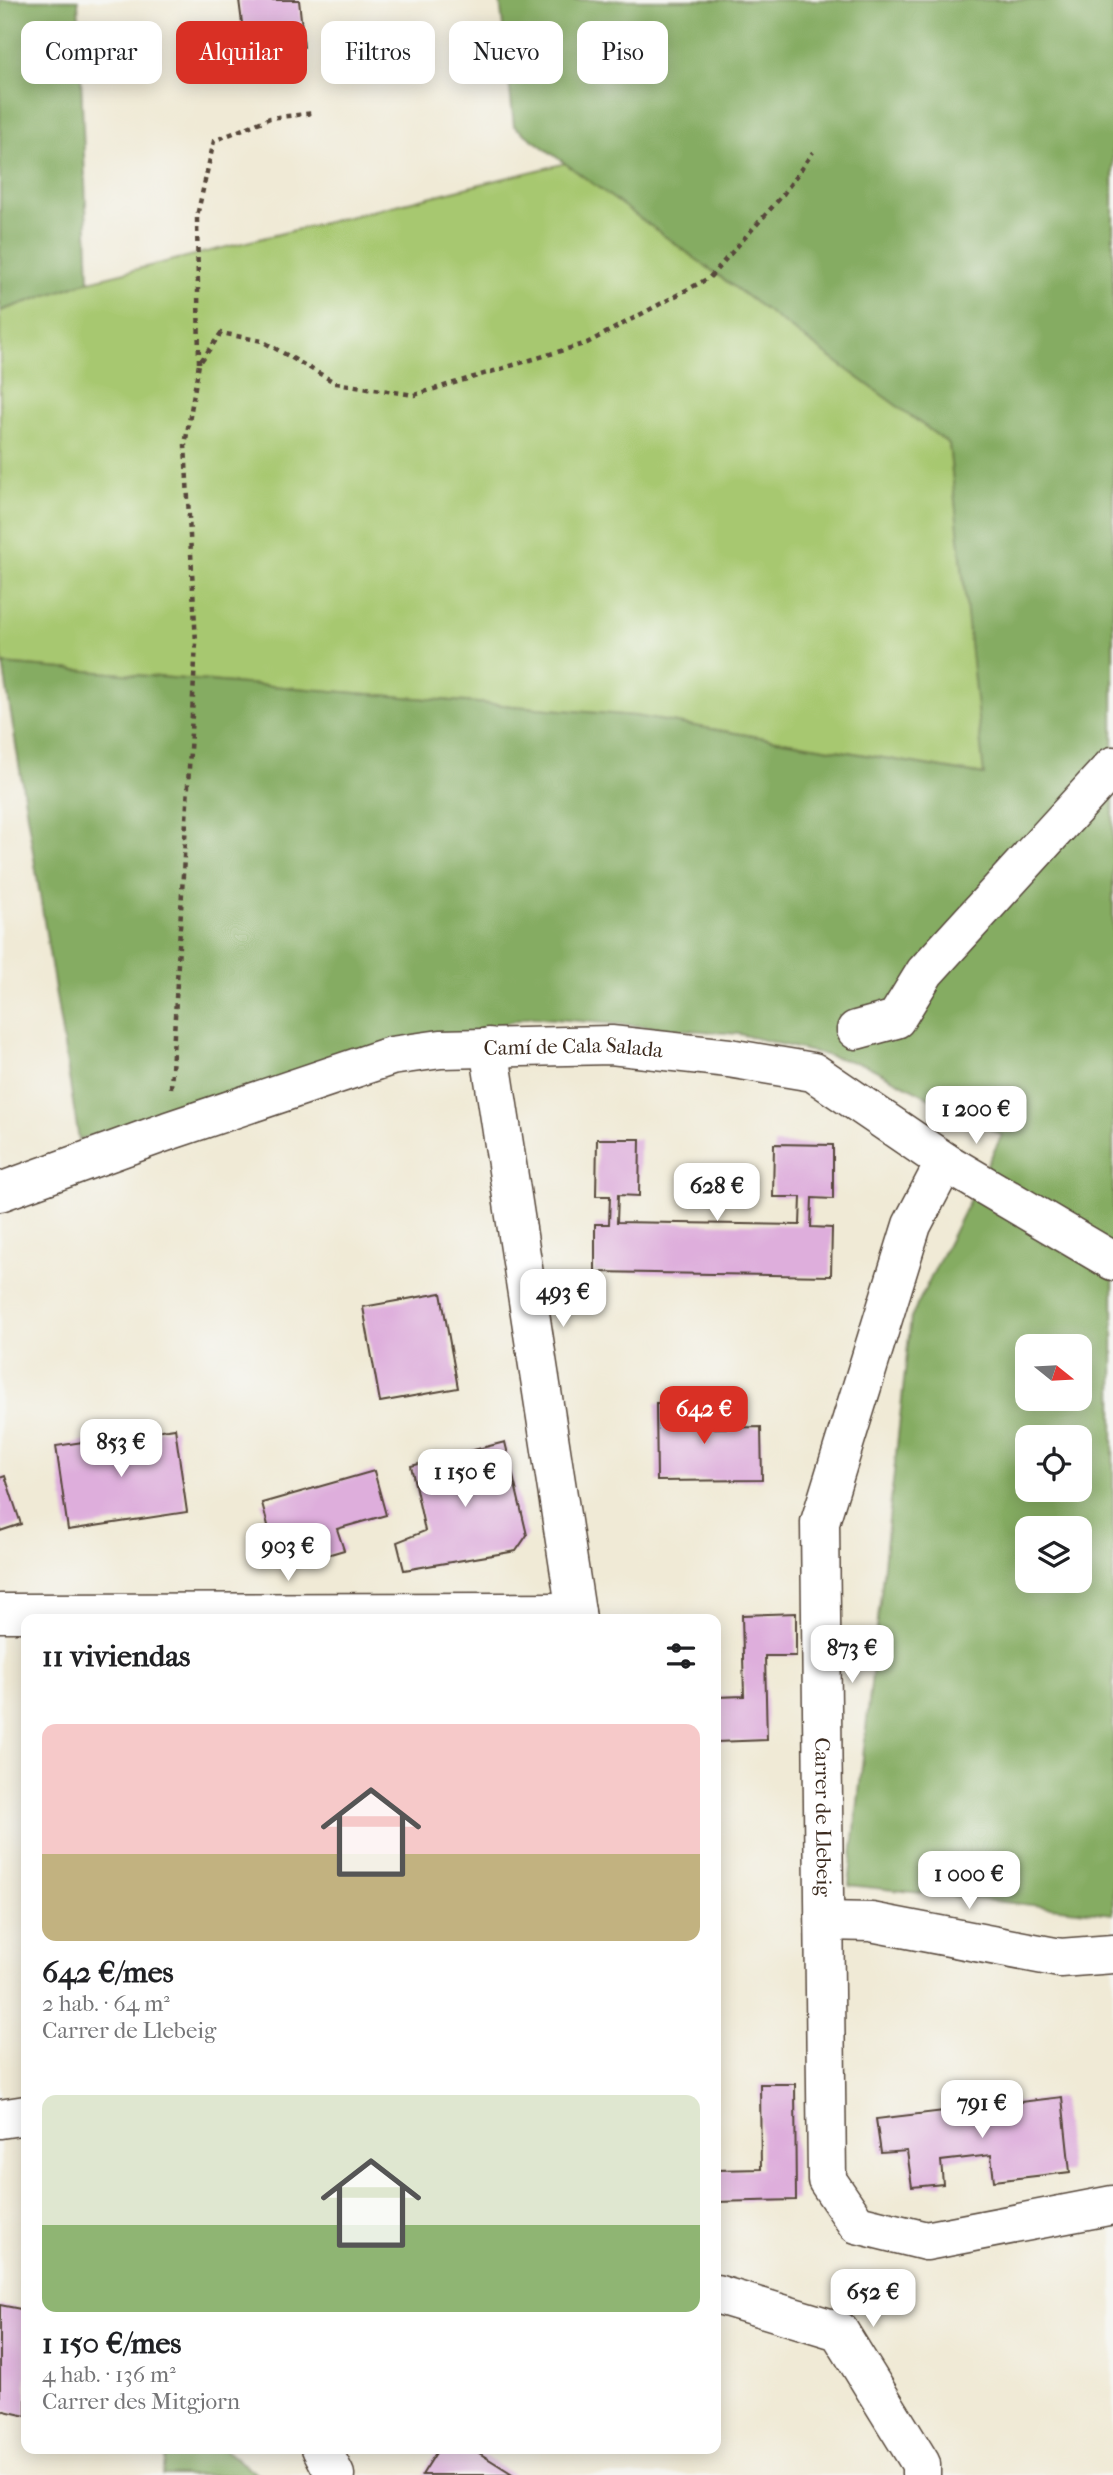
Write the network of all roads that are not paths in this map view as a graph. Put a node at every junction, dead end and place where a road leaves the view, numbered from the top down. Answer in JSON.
{"nodes":[{"id":1,"x":1113,"y":766,"type":"edge"},
{"id":2,"x":489,"y":1047,"type":"junction"},
{"id":3,"x":813,"y":1072,"type":"junction"},
{"id":4,"x":945,"y":1162,"type":"junction"},
{"id":5,"x":0,"y":1192,"type":"edge"},
{"id":6,"x":1113,"y":1261,"type":"edge"},
{"id":7,"x":0,"y":1613,"type":"edge"},
{"id":8,"x":192,"y":1614,"type":"edge"},
{"id":9,"x":576,"y":1614,"type":"edge"},
{"id":10,"x":825,"y":1921,"type":"junction"},
{"id":11,"x":1113,"y":1954,"type":"edge"},
{"id":12,"x":21,"y":2116,"type":"edge"},
{"id":13,"x":0,"y":2119,"type":"edge"},
{"id":14,"x":1113,"y":2204,"type":"edge"},
{"id":15,"x":721,"y":2296,"type":"edge"},
{"id":16,"x":324,"y":2454,"type":"edge"},
{"id":17,"x":335,"y":2475,"type":"edge"},
{"id":18,"x":921,"y":2475,"type":"edge"}],
"edges":[{"from":1,"to":3,"type":"street"},
{"from":2,"to":3,"type":"street","name":"Camí de Cala Salada"},
{"from":2,"to":5,"type":"street","name":"Camí de Cala Salada"},
{"from":2,"to":9,"type":"street"},
{"from":3,"to":4,"type":"street","name":"Camí de Cala Salada"},
{"from":4,"to":6,"type":"street","name":"Camí de Cala Salada"},
{"from":4,"to":10,"type":"street","name":"Carrer de Llebeig"},
{"from":7,"to":8,"type":"street"},
{"from":10,"to":11,"type":"street"},
{"from":10,"to":14,"type":"street","name":"Carrer de Llebeig"},
{"from":12,"to":13,"type":"street"},
{"from":15,"to":18,"type":"street"},
{"from":16,"to":17,"type":"street"}]}
